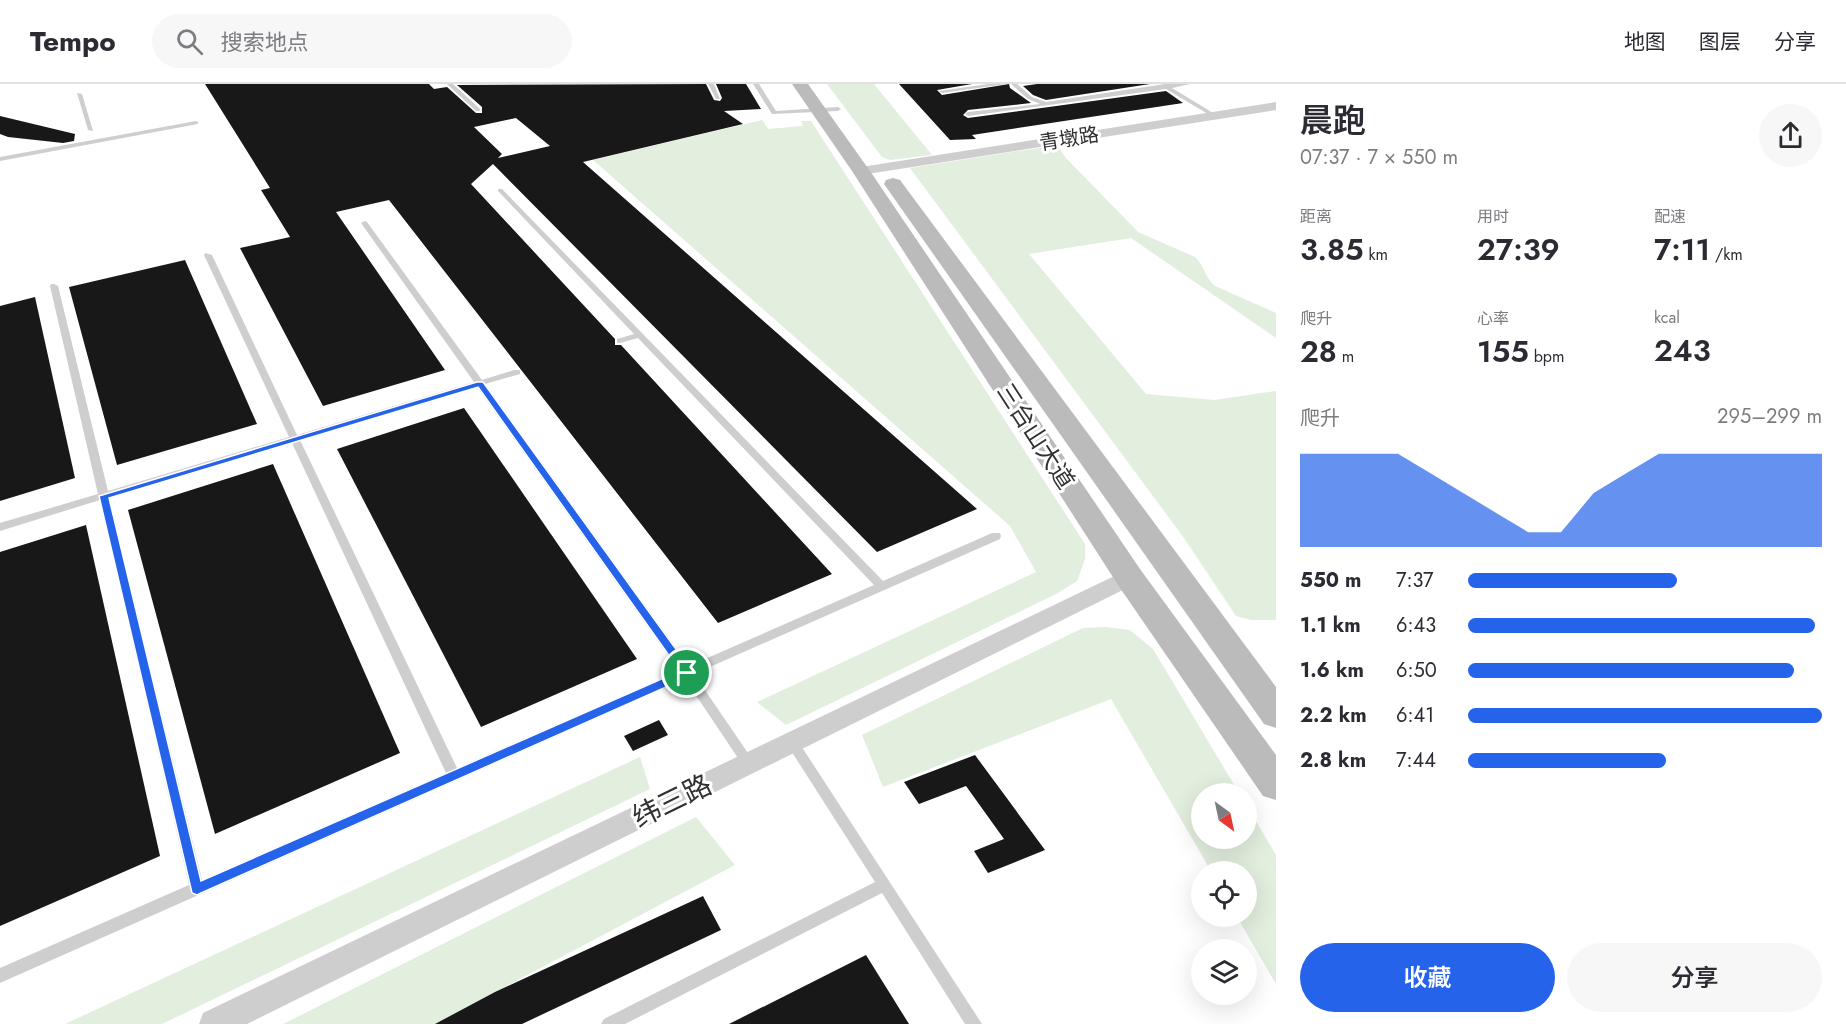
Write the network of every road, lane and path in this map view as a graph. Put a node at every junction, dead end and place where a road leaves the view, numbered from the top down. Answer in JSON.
{"nodes":[{"id":1,"x":450,"y":84,"type":"edge"},
{"id":2,"x":711,"y":84,"type":"edge"},
{"id":3,"x":756,"y":84,"type":"edge"},
{"id":4,"x":800,"y":84,"type":"edge"},
{"id":5,"x":1003,"y":84,"type":"edge"},
{"id":6,"x":1014,"y":84,"type":"edge"},
{"id":7,"x":1187,"y":84,"type":"edge"},
{"id":8,"x":1165,"y":86,"type":"edge"},
{"id":9,"x":942,"y":91,"type":"dead end"},
{"id":10,"x":79,"y":94,"type":"dead end"},
{"id":11,"x":718,"y":98,"type":"dead end"},
{"id":12,"x":825,"y":101,"type":"edge"},
{"id":13,"x":1046,"y":104,"type":"junction"},
{"id":14,"x":1276,"y":106,"type":"edge"},
{"id":15,"x":478,"y":110,"type":"dead end"},
{"id":16,"x":968,"y":114,"type":"dead end"},
{"id":17,"x":1215,"y":116,"type":"junction"},
{"id":18,"x":196,"y":123,"type":"dead end"},
{"id":19,"x":93,"y":136,"type":"junction"},
{"id":20,"x":0,"y":159,"type":"edge"},
{"id":21,"x":871,"y":170,"type":"junction"},
{"id":22,"x":500,"y":190,"type":"dead end"},
{"id":23,"x":366,"y":223,"type":"dead end"},
{"id":24,"x":208,"y":255,"type":"dead end"},
{"id":25,"x":54,"y":286,"type":"dead end"},
{"id":26,"x":640,"y":335,"type":"junction"},
{"id":27,"x":620,"y":341,"type":"dead end"},
{"id":28,"x":518,"y":372,"type":"dead end"},
{"id":29,"x":480,"y":384,"type":"junction"},
{"id":30,"x":295,"y":439,"type":"junction"},
{"id":31,"x":104,"y":496,"type":"junction"},
{"id":32,"x":0,"y":527,"type":"edge"},
{"id":33,"x":996,"y":536,"type":"dead end"},
{"id":34,"x":1130,"y":577,"type":"junction"},
{"id":35,"x":882,"y":586,"type":"junction"},
{"id":36,"x":687,"y":673,"type":"junction"},
{"id":37,"x":1276,"y":714,"type":"edge"},
{"id":38,"x":792,"y":742,"type":"junction"},
{"id":39,"x":748,"y":763,"type":"junction"},
{"id":40,"x":454,"y":776,"type":"junction"},
{"id":41,"x":1276,"y":784,"type":"edge"},
{"id":42,"x":884,"y":885,"type":"junction"},
{"id":43,"x":197,"y":889,"type":"junction"},
{"id":44,"x":0,"y":976,"type":"edge"},
{"id":45,"x":214,"y":1024,"type":"edge"},
{"id":46,"x":609,"y":1024,"type":"edge"},
{"id":47,"x":974,"y":1024,"type":"edge"}],
"edges":[{"from":1,"to":15,"type":"lane"},
{"from":2,"to":11,"type":"lane"},
{"from":3,"to":12,"type":"lane"},
{"from":4,"to":12,"type":"main road","name":"三台山大道"},
{"from":5,"to":9,"type":"lane"},
{"from":6,"to":13,"type":"lane"},
{"from":7,"to":8,"type":"lane"},
{"from":8,"to":13,"type":"lane"},
{"from":8,"to":17,"type":"lane"},
{"from":10,"to":19,"type":"lane"},
{"from":12,"to":21,"type":"main road","name":"三台山大道"},
{"from":13,"to":16,"type":"lane"},
{"from":14,"to":17,"type":"street","name":"青墩路"},
{"from":17,"to":21,"type":"street","name":"青墩路"},
{"from":18,"to":19,"type":"lane"},
{"from":19,"to":20,"type":"lane"},
{"from":21,"to":34,"type":"main road","name":"三台山大道"},
{"from":21,"to":37,"type":"main road","name":"三台山大道"},
{"from":22,"to":26,"type":"lane"},
{"from":23,"to":29,"type":"lane"},
{"from":24,"to":30,"type":"lane"},
{"from":25,"to":31,"type":"lane"},
{"from":26,"to":27,"type":"lane"},
{"from":26,"to":35,"type":"lane"},
{"from":28,"to":29,"type":"lane"},
{"from":29,"to":30,"type":"lane"},
{"from":29,"to":36,"type":"lane"},
{"from":30,"to":31,"type":"lane"},
{"from":30,"to":40,"type":"lane"},
{"from":31,"to":32,"type":"lane"},
{"from":31,"to":43,"type":"lane"},
{"from":33,"to":35,"type":"lane"},
{"from":34,"to":38,"type":"street","name":"纬三路"},
{"from":34,"to":41,"type":"main road","name":"三台山大道"},
{"from":35,"to":36,"type":"lane"},
{"from":36,"to":39,"type":"lane"},
{"from":36,"to":40,"type":"lane"},
{"from":38,"to":39,"type":"street","name":"纬三路"},
{"from":38,"to":42,"type":"lane"},
{"from":39,"to":45,"type":"street","name":"纬三路"},
{"from":40,"to":43,"type":"lane"},
{"from":42,"to":46,"type":"lane"},
{"from":42,"to":47,"type":"lane"},
{"from":43,"to":44,"type":"lane"}]}
